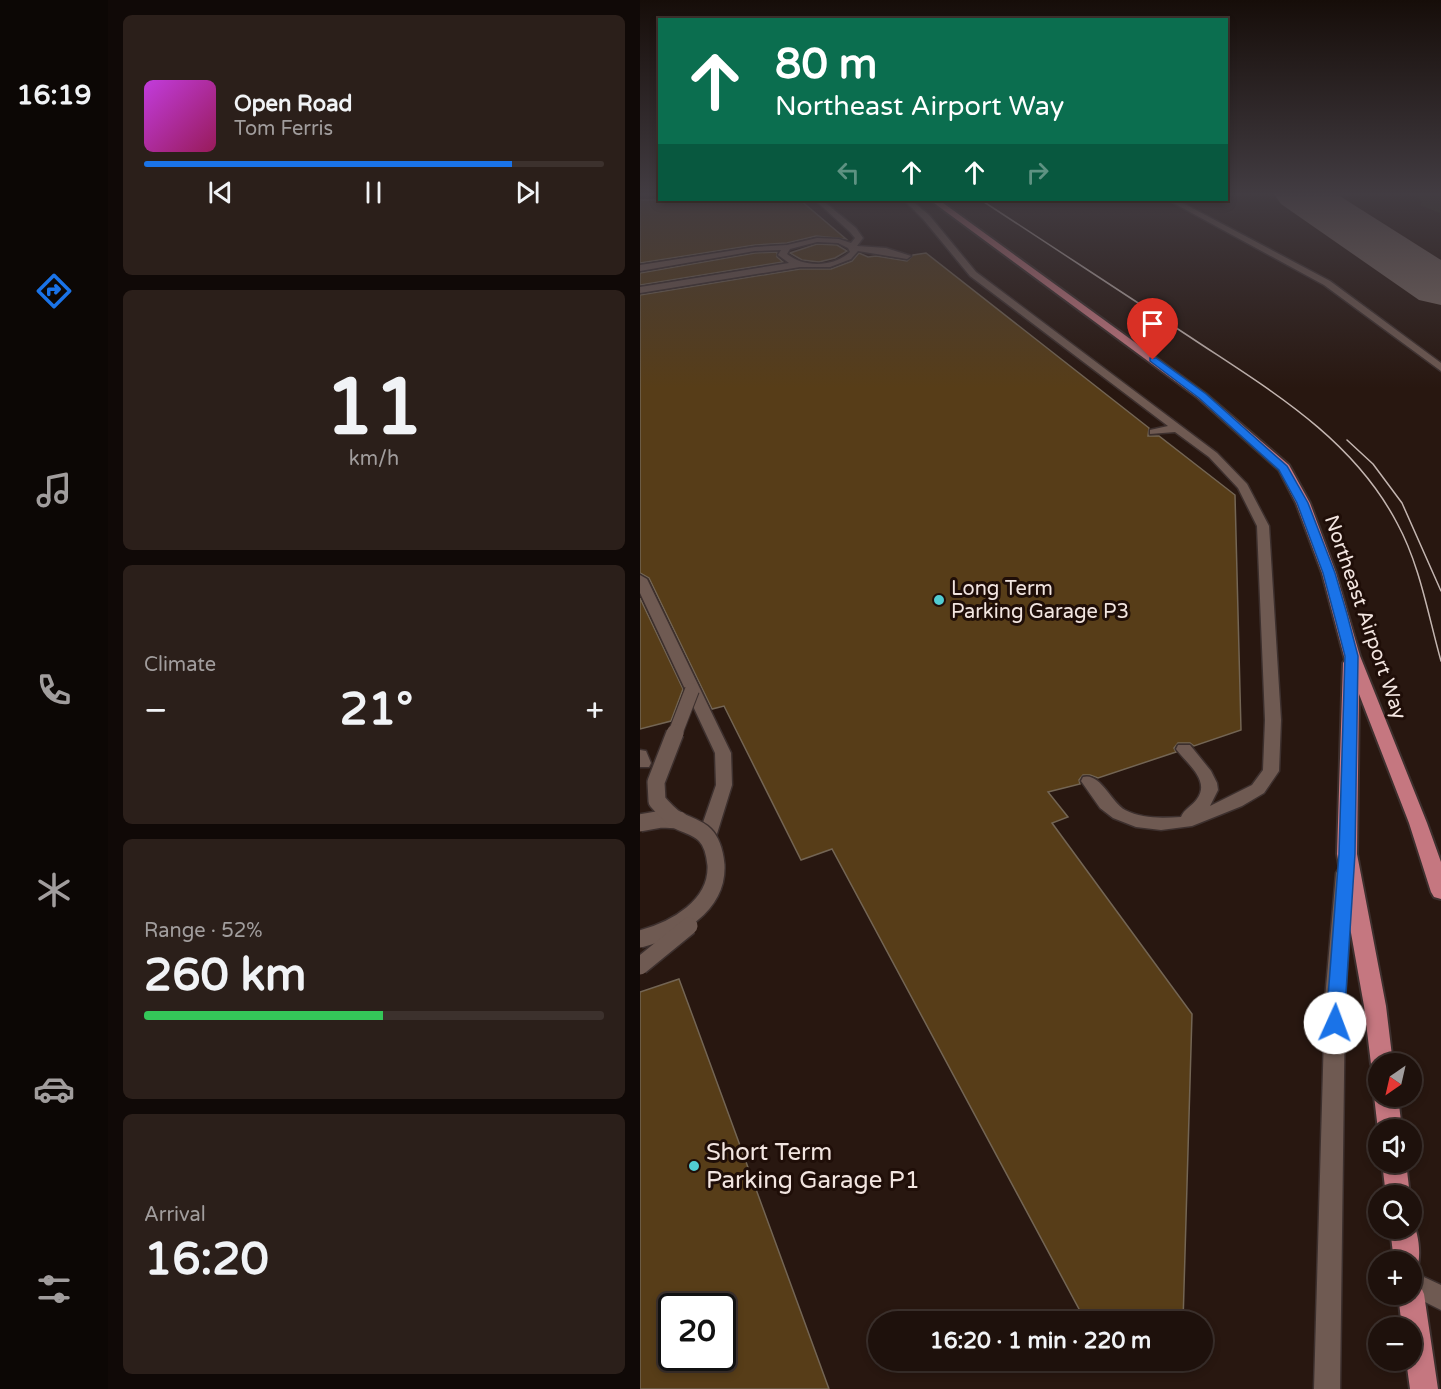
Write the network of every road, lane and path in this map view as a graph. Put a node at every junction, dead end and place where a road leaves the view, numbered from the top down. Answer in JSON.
{"nodes":[{"id":1,"x":704,"y":258,"type":"edge"},
{"id":2,"x":766,"y":258,"type":"edge"},
{"id":3,"x":787,"y":258,"type":"edge"},
{"id":4,"x":846,"y":258,"type":"edge"},
{"id":5,"x":960,"y":258,"type":"edge"},
{"id":6,"x":1013,"y":258,"type":"edge"},
{"id":7,"x":1280,"y":258,"type":"edge"},
{"id":8,"x":801,"y":264,"type":"junction"},
{"id":9,"x":640,"y":268,"type":"edge"},
{"id":10,"x":640,"y":278,"type":"edge"},
{"id":11,"x":640,"y":290,"type":"edge"},
{"id":12,"x":1441,"y":368,"type":"edge"},
{"id":13,"x":1176,"y":428,"type":"junction"},
{"id":14,"x":1154,"y":432,"type":"dead end"},
{"id":15,"x":640,"y":579,"type":"edge"},
{"id":16,"x":1352,"y":656,"type":"junction"},
{"id":17,"x":692,"y":690,"type":"junction"},
{"id":18,"x":1184,"y":749,"type":"dead end"},
{"id":19,"x":674,"y":819,"type":"junction"},
{"id":20,"x":640,"y":823,"type":"edge"},
{"id":21,"x":1347,"y":854,"type":"junction"},
{"id":22,"x":1441,"y":892,"type":"edge"},
{"id":23,"x":640,"y":939,"type":"edge"},
{"id":24,"x":640,"y":966,"type":"edge"},
{"id":25,"x":1381,"y":1053,"type":"edge"},
{"id":26,"x":1422,"y":1288,"type":"edge"},
{"id":27,"x":1441,"y":1298,"type":"edge"},
{"id":28,"x":1413,"y":1305,"type":"edge"},
{"id":29,"x":1327,"y":1389,"type":"edge"},
{"id":30,"x":1424,"y":1389,"type":"edge"}],
"edges":[{"from":1,"to":9,"type":"lane"},
{"from":2,"to":10,"type":"lane"},
{"from":3,"to":8,"type":"lane"},
{"from":4,"to":8,"type":"lane"},
{"from":5,"to":13,"type":"lane"},
{"from":6,"to":16,"type":"main road","name":"Northeast Airport Way"},
{"from":7,"to":12,"type":"lane"},
{"from":8,"to":11,"type":"lane"},
{"from":13,"to":14,"type":"lane"},
{"from":13,"to":18,"type":"lane"},
{"from":15,"to":17,"type":"lane"},
{"from":16,"to":21,"type":"main road"},
{"from":16,"to":22,"type":"main road","name":"Northeast Airport Way"},
{"from":17,"to":19,"type":"lane","bridge":true},
{"from":17,"to":23,"type":"lane","bridge":true},
{"from":19,"to":20,"type":"lane","bridge":true},
{"from":19,"to":23,"type":"lane","bridge":true},
{"from":20,"to":24,"type":"lane","bridge":true},
{"from":21,"to":25,"type":"main road"},
{"from":21,"to":29,"type":"lane"},
{"from":26,"to":27,"type":"lane"},
{"from":28,"to":30,"type":"main road"}]}
